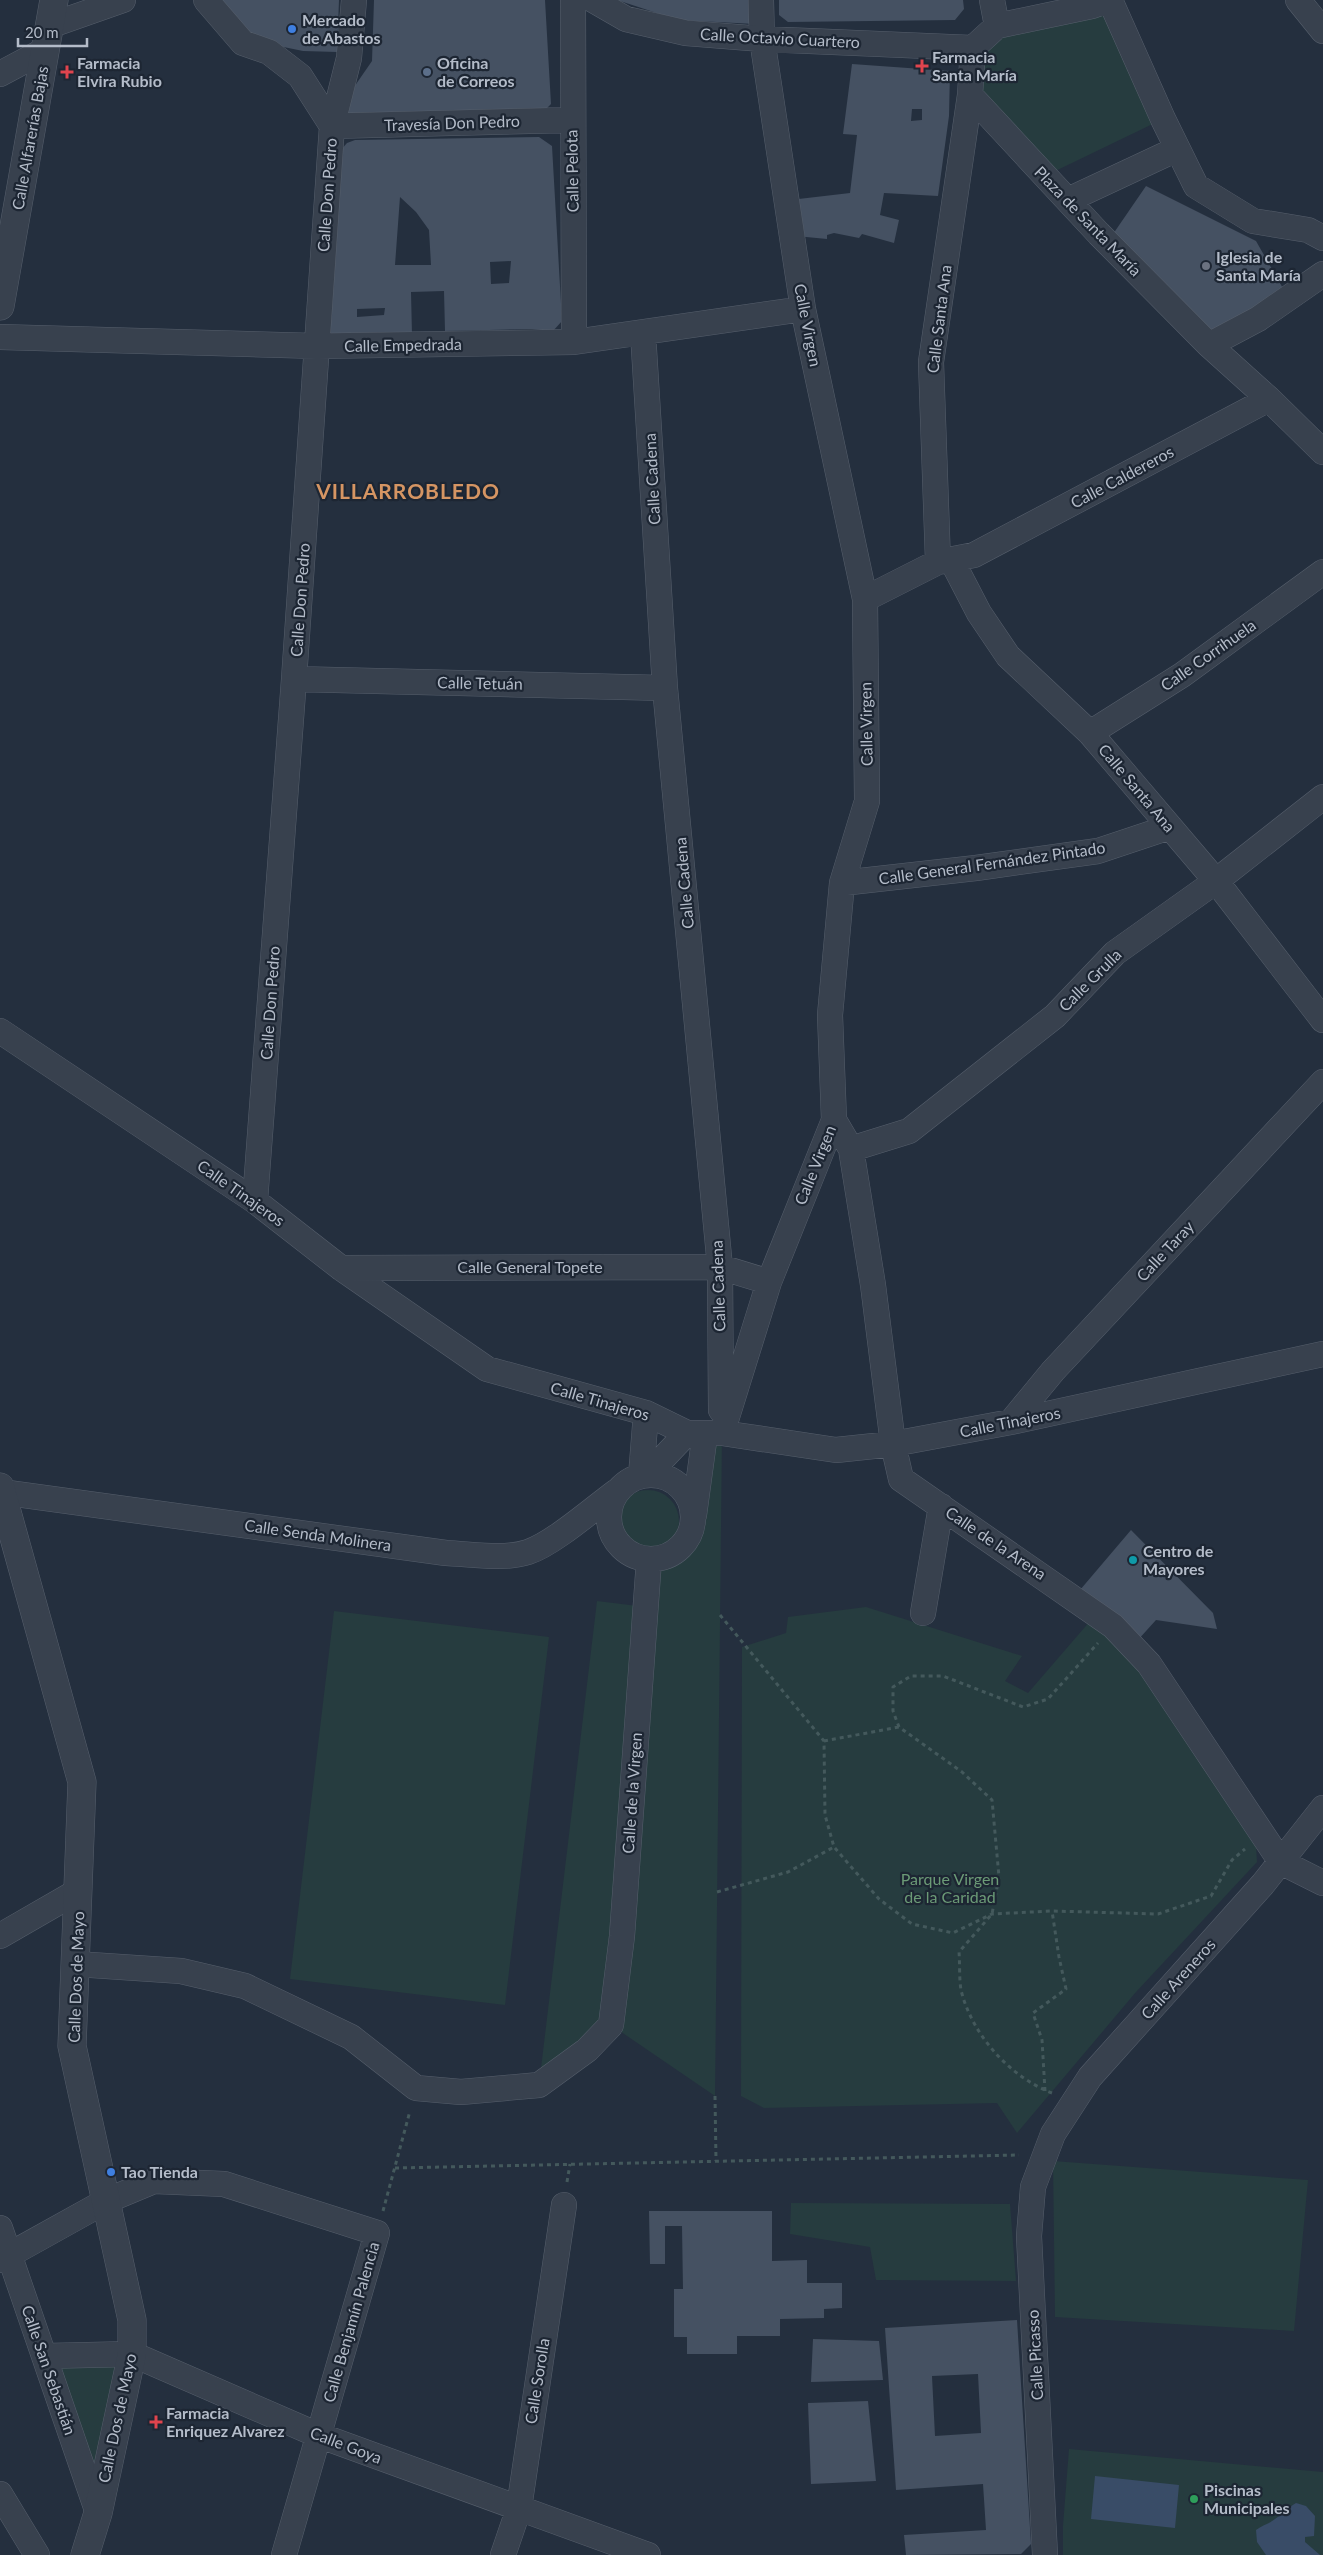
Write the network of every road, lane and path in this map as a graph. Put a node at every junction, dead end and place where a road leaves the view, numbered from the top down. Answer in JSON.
{"nodes":[{"id":1,"x":54,"y":0,"type":"edge"},
{"id":2,"x":123,"y":0,"type":"edge"},
{"id":3,"x":206,"y":0,"type":"edge"},
{"id":4,"x":354,"y":0,"type":"edge"},
{"id":5,"x":573,"y":0,"type":"edge"},
{"id":6,"x":593,"y":0,"type":"edge"},
{"id":7,"x":760,"y":0,"type":"edge"},
{"id":8,"x":992,"y":0,"type":"edge"},
{"id":9,"x":1109,"y":0,"type":"edge"},
{"id":10,"x":1298,"y":0,"type":"edge"},
{"id":11,"x":997,"y":26,"type":"junction"},
{"id":12,"x":1323,"y":30,"type":"edge"},
{"id":13,"x":47,"y":38,"type":"junction"},
{"id":14,"x":762,"y":39,"type":"junction"},
{"id":15,"x":973,"y":48,"type":"junction"},
{"id":16,"x":0,"y":74,"type":"edge"},
{"id":17,"x":970,"y":95,"type":"junction"},
{"id":18,"x":572,"y":120,"type":"junction"},
{"id":19,"x":332,"y":126,"type":"junction"},
{"id":20,"x":1177,"y":149,"type":"junction"},
{"id":21,"x":1068,"y":200,"type":"junction"},
{"id":22,"x":1323,"y":238,"type":"edge"},
{"id":23,"x":1323,"y":274,"type":"edge"},
{"id":24,"x":0,"y":306,"type":"edge"},
{"id":25,"x":803,"y":309,"type":"junction"},
{"id":26,"x":644,"y":333,"type":"junction"},
{"id":27,"x":0,"y":337,"type":"edge"},
{"id":28,"x":574,"y":342,"type":"junction"},
{"id":29,"x":317,"y":346,"type":"junction"},
{"id":30,"x":1208,"y":346,"type":"junction"},
{"id":31,"x":1269,"y":399,"type":"junction"},
{"id":32,"x":1323,"y":452,"type":"edge"},
{"id":33,"x":954,"y":559,"type":"junction"},
{"id":34,"x":1323,"y":572,"type":"edge"},
{"id":35,"x":865,"y":599,"type":"junction"},
{"id":36,"x":294,"y":679,"type":"junction"},
{"id":37,"x":665,"y":688,"type":"junction"},
{"id":38,"x":1090,"y":733,"type":"junction"},
{"id":39,"x":1323,"y":798,"type":"edge"},
{"id":40,"x":1170,"y":827,"type":"junction"},
{"id":41,"x":1216,"y":881,"type":"junction"},
{"id":42,"x":842,"y":883,"type":"junction"},
{"id":43,"x":1323,"y":1020,"type":"edge"},
{"id":44,"x":0,"y":1031,"type":"edge"},
{"id":45,"x":1323,"y":1082,"type":"edge"},
{"id":46,"x":834,"y":1120,"type":"junction"},
{"id":47,"x":851,"y":1149,"type":"junction"},
{"id":48,"x":255,"y":1201,"type":"junction"},
{"id":49,"x":720,"y":1266,"type":"junction"},
{"id":50,"x":341,"y":1268,"type":"junction"},
{"id":51,"x":769,"y":1282,"type":"junction"},
{"id":52,"x":1323,"y":1354,"type":"edge"},
{"id":53,"x":646,"y":1413,"type":"junction"},
{"id":54,"x":1011,"y":1422,"type":"junction"},
{"id":55,"x":704,"y":1433,"type":"junction"},
{"id":56,"x":893,"y":1444,"type":"junction"},
{"id":57,"x":644,"y":1476,"type":"junction"},
{"id":58,"x":0,"y":1490,"type":"edge"},
{"id":59,"x":618,"y":1491,"type":"junction"},
{"id":60,"x":941,"y":1506,"type":"junction"},
{"id":61,"x":694,"y":1515,"type":"junction"},
{"id":62,"x":649,"y":1560,"type":"junction"},
{"id":63,"x":923,"y":1613,"type":"dead end"},
{"id":64,"x":720,"y":1615,"type":"dead end"},
{"id":65,"x":1113,"y":1626,"type":"junction"},
{"id":66,"x":899,"y":1727,"type":"junction"},
{"id":67,"x":824,"y":1741,"type":"junction"},
{"id":68,"x":1323,"y":1808,"type":"edge"},
{"id":69,"x":1262,"y":1834,"type":"junction"},
{"id":70,"x":834,"y":1848,"type":"junction"},
{"id":71,"x":1280,"y":1862,"type":"junction"},
{"id":72,"x":1323,"y":1883,"type":"edge"},
{"id":73,"x":78,"y":1891,"type":"junction"},
{"id":74,"x":717,"y":1892,"type":"dead end"},
{"id":75,"x":1052,"y":1911,"type":"junction"},
{"id":76,"x":992,"y":1914,"type":"junction"},
{"id":77,"x":0,"y":1936,"type":"edge"},
{"id":78,"x":76,"y":1964,"type":"junction"},
{"id":79,"x":416,"y":2088,"type":"junction"},
{"id":80,"x":1045,"y":2091,"type":"junction"},
{"id":81,"x":715,"y":2096,"type":"dead end"},
{"id":82,"x":1074,"y":2102,"type":"junction"},
{"id":83,"x":1045,"y":2157,"type":"junction"},
{"id":84,"x":716,"y":2161,"type":"junction"},
{"id":85,"x":395,"y":2168,"type":"junction"},
{"id":86,"x":106,"y":2201,"type":"junction"},
{"id":87,"x":564,"y":2205,"type":"dead end"},
{"id":88,"x":0,"y":2228,"type":"edge"},
{"id":89,"x":377,"y":2233,"type":"junction"},
{"id":90,"x":4,"y":2257,"type":"edge"},
{"id":91,"x":132,"y":2354,"type":"junction"},
{"id":92,"x":44,"y":2356,"type":"junction"},
{"id":93,"x":318,"y":2435,"type":"junction"},
{"id":94,"x":0,"y":2494,"type":"edge"},
{"id":95,"x":519,"y":2508,"type":"junction"},
{"id":96,"x":98,"y":2513,"type":"junction"},
{"id":97,"x":37,"y":2555,"type":"edge"},
{"id":98,"x":85,"y":2555,"type":"edge"},
{"id":99,"x":284,"y":2555,"type":"edge"},
{"id":100,"x":502,"y":2555,"type":"edge"},
{"id":101,"x":648,"y":2555,"type":"edge"},
{"id":102,"x":1045,"y":2555,"type":"edge"}],
"edges":[{"from":1,"to":13,"type":"street","name":"Calle Alfarerías Bajas"},
{"from":2,"to":13,"type":"street"},
{"from":3,"to":19,"type":"street"},
{"from":4,"to":19,"type":"street","name":"Calle Don Pedro"},
{"from":5,"to":18,"type":"street","name":"Calle Pelota"},
{"from":6,"to":14,"type":"street","name":"Calle Octavio Cuartero"},
{"from":7,"to":14,"type":"street","name":"Calle Virgen"},
{"from":8,"to":11,"type":"street"},
{"from":9,"to":11,"type":"street"},
{"from":9,"to":20,"type":"street"},
{"from":10,"to":12,"type":"street"},
{"from":11,"to":15,"type":"street"},
{"from":13,"to":16,"type":"street"},
{"from":13,"to":24,"type":"street","name":"Calle Alfarerías Bajas"},
{"from":14,"to":15,"type":"street","name":"Calle Octavio Cuartero"},
{"from":14,"to":25,"type":"street","name":"Calle Virgen"},
{"from":15,"to":17,"type":"street","name":"Calle Santa Ana"},
{"from":17,"to":21,"type":"street","name":"Plaza de Santa María"},
{"from":17,"to":33,"type":"street","name":"Calle Santa Ana"},
{"from":18,"to":19,"type":"street","name":"Travesía Don Pedro"},
{"from":18,"to":28,"type":"street","name":"Calle Pelota"},
{"from":19,"to":29,"type":"street","name":"Calle Don Pedro"},
{"from":20,"to":21,"type":"street"},
{"from":20,"to":22,"type":"street"},
{"from":21,"to":30,"type":"street","name":"Plaza de Santa María"},
{"from":23,"to":30,"type":"street"},
{"from":25,"to":26,"type":"street","name":"Calle Empedrada"},
{"from":25,"to":35,"type":"street","name":"Calle Virgen"},
{"from":26,"to":28,"type":"street","name":"Calle Empedrada"},
{"from":26,"to":37,"type":"street","name":"Calle Cadena"},
{"from":27,"to":29,"type":"street","name":"Calle Empedrada"},
{"from":28,"to":29,"type":"street","name":"Calle Empedrada"},
{"from":29,"to":36,"type":"street","name":"Calle Don Pedro"},
{"from":30,"to":31,"type":"street","name":"Plaza de Santa María"},
{"from":31,"to":32,"type":"street","name":"Plaza de Santa María"},
{"from":31,"to":33,"type":"street","name":"Calle Caldereros"},
{"from":33,"to":35,"type":"street","name":"Calle Caldereros"},
{"from":33,"to":38,"type":"street","name":"Calle Santa Ana"},
{"from":34,"to":38,"type":"street","name":"Calle Corrihuela"},
{"from":35,"to":42,"type":"street","name":"Calle Virgen"},
{"from":36,"to":37,"type":"street","name":"Calle Tetuán"},
{"from":36,"to":48,"type":"street","name":"Calle Don Pedro"},
{"from":37,"to":49,"type":"street","name":"Calle Cadena"},
{"from":38,"to":40,"type":"street","name":"Calle Santa Ana"},
{"from":39,"to":41,"type":"street","name":"Calle Grulla"},
{"from":40,"to":41,"type":"street","name":"Calle Santa Ana"},
{"from":40,"to":42,"type":"street","name":"Calle General Fernández Pintado"},
{"from":41,"to":43,"type":"street","name":"Calle Santa Ana"},
{"from":41,"to":47,"type":"street","name":"Calle Grulla"},
{"from":42,"to":46,"type":"street","name":"Calle Virgen"},
{"from":44,"to":48,"type":"street","name":"Calle Tinajeros"},
{"from":45,"to":54,"type":"street","name":"Calle Taray"},
{"from":46,"to":47,"type":"street","name":"Calle de la Arena"},
{"from":46,"to":51,"type":"street","name":"Calle Virgen"},
{"from":47,"to":56,"type":"street","name":"Calle de la Arena"},
{"from":48,"to":50,"type":"street","name":"Calle Tinajeros"},
{"from":49,"to":50,"type":"street","name":"Calle General Topete"},
{"from":49,"to":51,"type":"street","name":"Calle General Topete"},
{"from":49,"to":55,"type":"street","name":"Calle Cadena"},
{"from":50,"to":53,"type":"street","name":"Calle Tinajeros"},
{"from":51,"to":55,"type":"street","name":"Calle Virgen"},
{"from":52,"to":54,"type":"street","name":"Calle Tinajeros"},
{"from":53,"to":55,"type":"street","name":"Calle Tinajeros"},
{"from":53,"to":57,"type":"street"},
{"from":54,"to":56,"type":"street","name":"Calle Tinajeros"},
{"from":55,"to":56,"type":"street","name":"Calle Tinajeros"},
{"from":55,"to":57,"type":"street"},
{"from":55,"to":61,"type":"street"},
{"from":56,"to":60,"type":"street","name":"Calle de la Arena"},
{"from":57,"to":59,"type":"street"},
{"from":57,"to":61,"type":"street"},
{"from":58,"to":59,"type":"street","name":"Calle Senda Molinera"},
{"from":58,"to":73,"type":"street","name":"Calle Dos de Mayo"},
{"from":59,"to":62,"type":"street"},
{"from":60,"to":63,"type":"street"},
{"from":60,"to":65,"type":"street","name":"Calle de la Arena"},
{"from":61,"to":62,"type":"street"},
{"from":62,"to":79,"type":"street","name":"Calle de la Virgen"},
{"from":64,"to":67,"type":"path"},
{"from":65,"to":66,"type":"path"},
{"from":65,"to":69,"type":"street","name":"Calle de la Arena"},
{"from":66,"to":67,"type":"path"},
{"from":66,"to":76,"type":"path"},
{"from":67,"to":70,"type":"path"},
{"from":68,"to":71,"type":"street","name":"Calle Areneros"},
{"from":69,"to":71,"type":"street","name":"Calle de la Arena"},
{"from":69,"to":75,"type":"path"},
{"from":70,"to":74,"type":"path"},
{"from":70,"to":76,"type":"path"},
{"from":71,"to":72,"type":"street"},
{"from":71,"to":82,"type":"street","name":"Calle Areneros"},
{"from":73,"to":77,"type":"street"},
{"from":73,"to":78,"type":"street","name":"Calle Dos de Mayo"},
{"from":75,"to":76,"type":"path"},
{"from":75,"to":80,"type":"path"},
{"from":76,"to":80,"type":"path"},
{"from":78,"to":79,"type":"street"},
{"from":78,"to":86,"type":"street","name":"Calle Dos de Mayo"},
{"from":79,"to":85,"type":"path","name":"Calle Benjamín Palencia"},
{"from":80,"to":82,"type":"path"},
{"from":81,"to":84,"type":"path"},
{"from":82,"to":83,"type":"street","name":"Calle Areneros"},
{"from":83,"to":84,"type":"path"},
{"from":83,"to":102,"type":"street","name":"Calle Picasso"},
{"from":84,"to":85,"type":"path"},
{"from":85,"to":89,"type":"path","name":"Calle Benjamín Palencia"},
{"from":86,"to":89,"type":"street"},
{"from":86,"to":90,"type":"street"},
{"from":86,"to":91,"type":"street","name":"Calle Dos de Mayo"},
{"from":87,"to":95,"type":"street","name":"Calle Sorolla"},
{"from":88,"to":90,"type":"street","name":"Calle San Sebastián"},
{"from":89,"to":93,"type":"street","name":"Calle Benjamín Palencia"},
{"from":90,"to":92,"type":"street","name":"Calle San Sebastián"},
{"from":91,"to":92,"type":"street","name":"Calle Goya"},
{"from":91,"to":93,"type":"street","name":"Calle Goya"},
{"from":91,"to":96,"type":"street","name":"Calle Dos de Mayo"},
{"from":92,"to":96,"type":"street","name":"Calle San Sebastián"},
{"from":93,"to":95,"type":"street","name":"Calle Goya"},
{"from":93,"to":99,"type":"street","name":"Calle Benjamín Palencia"},
{"from":94,"to":97,"type":"street"},
{"from":95,"to":100,"type":"street","name":"Calle Sorolla"},
{"from":95,"to":101,"type":"street","name":"Calle Goya"},
{"from":96,"to":98,"type":"street","name":"Calle Dos de Mayo"}]}
